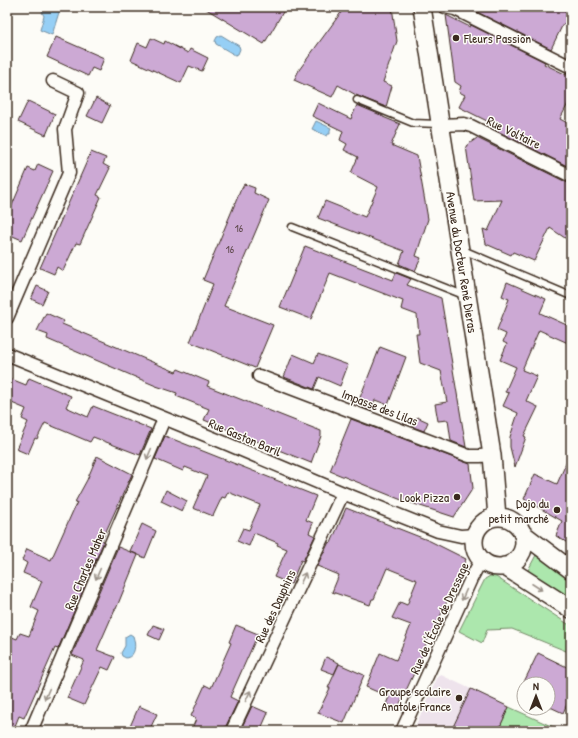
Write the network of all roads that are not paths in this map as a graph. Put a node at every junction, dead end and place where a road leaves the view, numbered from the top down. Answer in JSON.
{"nodes":[{"id":1,"x":422,"y":7,"type":"edge"},
{"id":2,"x":445,"y":7,"type":"edge"},
{"id":3,"x":571,"y":67,"type":"edge"},
{"id":4,"x":53,"y":81,"type":"dead end"},
{"id":5,"x":357,"y":100,"type":"dead end"},
{"id":6,"x":441,"y":124,"type":"junction"},
{"id":7,"x":571,"y":176,"type":"edge"},
{"id":8,"x":292,"y":227,"type":"dead end"},
{"id":9,"x":459,"y":249,"type":"junction"},
{"id":10,"x":467,"y":296,"type":"junction"},
{"id":11,"x":571,"y":296,"type":"edge"},
{"id":12,"x":7,"y":318,"type":"edge"},
{"id":13,"x":7,"y":354,"type":"edge"},
{"id":14,"x":259,"y":376,"type":"dead end"},
{"id":15,"x":164,"y":419,"type":"junction"},
{"id":16,"x":492,"y":455,"type":"junction"},
{"id":17,"x":343,"y":493,"type":"junction"},
{"id":18,"x":497,"y":517,"type":"junction"},
{"id":19,"x":522,"y":533,"type":"junction"},
{"id":20,"x":474,"y":535,"type":"junction"},
{"id":21,"x":481,"y":560,"type":"junction"},
{"id":22,"x":504,"y":566,"type":"junction"},
{"id":23,"x":571,"y":570,"type":"edge"},
{"id":24,"x":571,"y":610,"type":"edge"},
{"id":25,"x":31,"y":731,"type":"edge"},
{"id":26,"x":232,"y":731,"type":"edge"},
{"id":27,"x":402,"y":731,"type":"edge"}],
"edges":[{"from":1,"to":6,"type":"main road","name":"Avenue du Docteur René Dieras"},
{"from":2,"to":3,"type":"street"},
{"from":4,"to":12,"type":"street"},
{"from":5,"to":6,"type":"lane"},
{"from":6,"to":7,"type":"street","name":"Rue Voltaire"},
{"from":6,"to":9,"type":"main road","name":"Avenue du Docteur René Dieras"},
{"from":8,"to":10,"type":"lane"},
{"from":9,"to":10,"type":"main road","name":"Avenue du Docteur René Dieras"},
{"from":9,"to":11,"type":"lane"},
{"from":10,"to":16,"type":"main road","name":"Avenue du Docteur René Dieras"},
{"from":13,"to":15,"type":"street","name":"Rue Gaston Baril"},
{"from":14,"to":16,"type":"street","name":"Impasse des Lilas"},
{"from":15,"to":17,"type":"street","name":"Rue Gaston Baril"},
{"from":15,"to":25,"type":"street","name":"Rue Charles Maher","one_way":true},
{"from":16,"to":18,"type":"main road","name":"Avenue du Docteur René Dieras"},
{"from":17,"to":20,"type":"street","name":"Rue Gaston Baril"},
{"from":26,"to":17,"type":"street","name":"Rue des Dauphins","one_way":true},
{"from":18,"to":19,"type":"main road"},
{"from":18,"to":20,"type":"main road"},
{"from":19,"to":22,"type":"main road"},
{"from":19,"to":23,"type":"main road"},
{"from":20,"to":21,"type":"main road"},
{"from":21,"to":22,"type":"main road"},
{"from":21,"to":27,"type":"street","name":"Rue de l'École de Dressage","one_way":true},
{"from":22,"to":24,"type":"main road","one_way":true}]}
